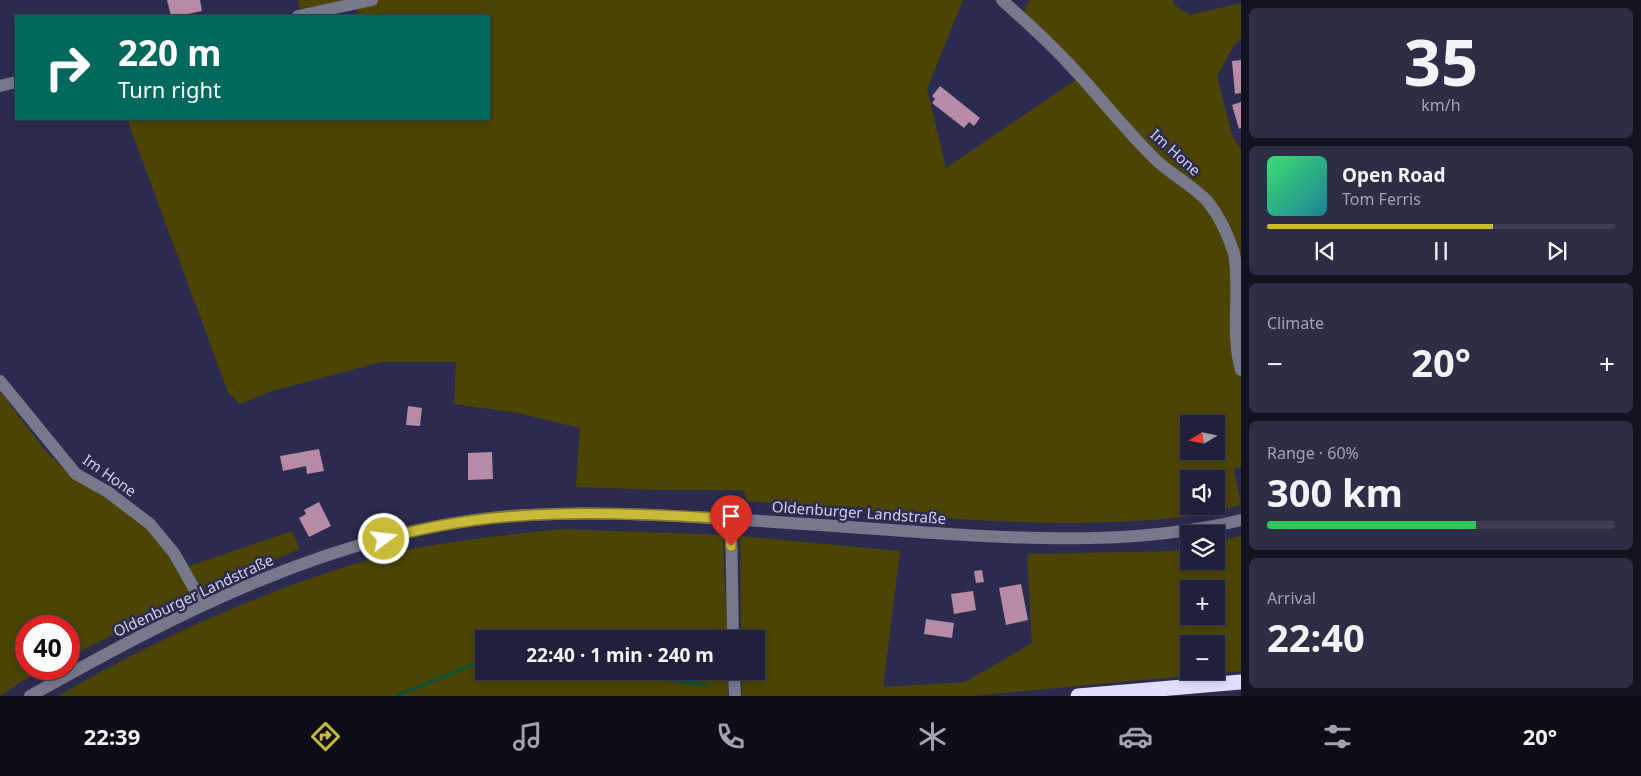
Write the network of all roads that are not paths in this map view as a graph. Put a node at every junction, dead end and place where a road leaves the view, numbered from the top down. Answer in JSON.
{"nodes":[{"id":1,"x":372,"y":0,"type":"edge"},
{"id":2,"x":1002,"y":0,"type":"edge"},
{"id":3,"x":303,"y":15,"type":"edge"},
{"id":4,"x":15,"y":82,"type":"edge"},
{"id":5,"x":0,"y":86,"type":"edge"},
{"id":6,"x":1241,"y":370,"type":"edge"},
{"id":7,"x":0,"y":381,"type":"edge"},
{"id":8,"x":731,"y":519,"type":"junction"},
{"id":9,"x":1241,"y":520,"type":"edge"},
{"id":10,"x":199,"y":596,"type":"dead end"},
{"id":11,"x":733,"y":630,"type":"edge"},
{"id":12,"x":734,"y":680,"type":"edge"},
{"id":13,"x":1241,"y":682,"type":"edge"},
{"id":14,"x":30,"y":696,"type":"edge"},
{"id":15,"x":735,"y":696,"type":"edge"},
{"id":16,"x":1078,"y":696,"type":"edge"}],
"edges":[{"from":1,"to":3,"type":"street"},
{"from":2,"to":6,"type":"street","name":"Im Hone"},
{"from":4,"to":5,"type":"street"},
{"from":7,"to":10,"type":"street","name":"Im Hone"},
{"from":8,"to":9,"type":"street","name":"Oldenburger Landstraße"},
{"from":8,"to":11,"type":"street"},
{"from":8,"to":14,"type":"street","name":"Oldenburger Landstraße"},
{"from":12,"to":15,"type":"street"},
{"from":13,"to":16,"type":"highway"}]}
